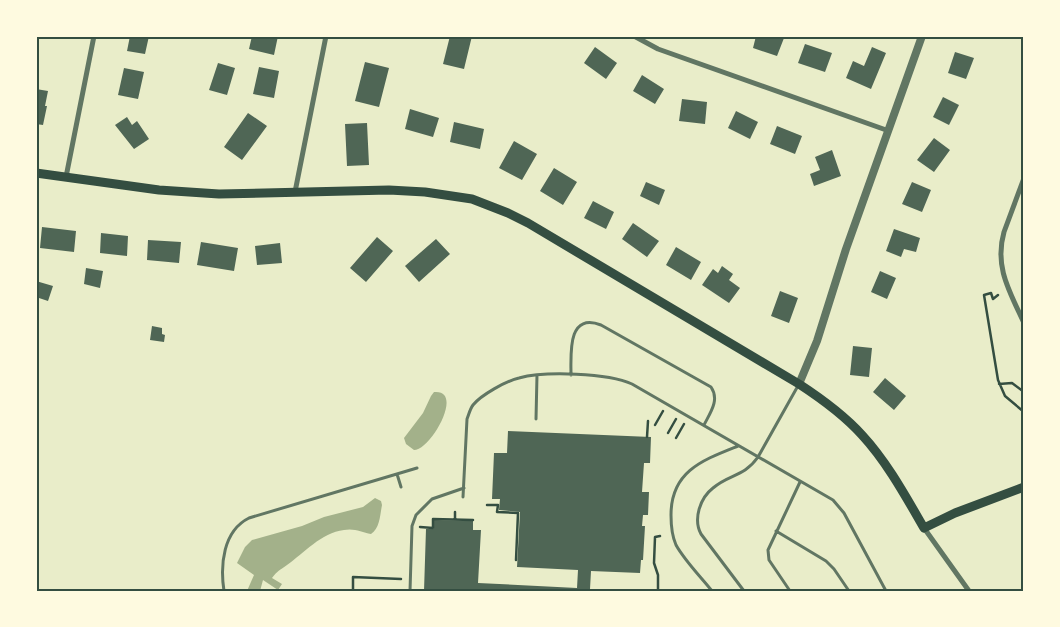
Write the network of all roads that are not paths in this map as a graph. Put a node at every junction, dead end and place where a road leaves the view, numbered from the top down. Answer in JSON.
{"nodes":[{"id":1,"x":94,"y":36,"type":"edge"},
{"id":2,"x":326,"y":36,"type":"edge"},
{"id":3,"x":634,"y":36,"type":"edge"},
{"id":4,"x":922,"y":36,"type":"edge"},
{"id":5,"x":889,"y":131,"type":"junction"},
{"id":6,"x":36,"y":173,"type":"edge"},
{"id":7,"x":66,"y":177,"type":"junction"},
{"id":8,"x":1024,"y":178,"type":"edge"},
{"id":9,"x":295,"y":192,"type":"junction"},
{"id":10,"x":1024,"y":323,"type":"edge"},
{"id":11,"x":537,"y":375,"type":"junction"},
{"id":12,"x":571,"y":375,"type":"junction"},
{"id":13,"x":799,"y":384,"type":"junction"},
{"id":14,"x":536,"y":419,"type":"dead end"},
{"id":15,"x":704,"y":426,"type":"junction"},
{"id":16,"x":738,"y":445,"type":"junction"},
{"id":17,"x":758,"y":457,"type":"junction"},
{"id":18,"x":417,"y":468,"type":"dead end"},
{"id":19,"x":397,"y":474,"type":"junction"},
{"id":20,"x":800,"y":482,"type":"junction"},
{"id":21,"x":401,"y":487,"type":"dead end"},
{"id":22,"x":1024,"y":487,"type":"edge"},
{"id":23,"x":464,"y":488,"type":"junction"},
{"id":24,"x":463,"y":497,"type":"dead end"},
{"id":25,"x":924,"y":528,"type":"junction"},
{"id":26,"x":776,"y":531,"type":"junction"},
{"id":27,"x":224,"y":591,"type":"edge"},
{"id":28,"x":410,"y":591,"type":"edge"},
{"id":29,"x":712,"y":591,"type":"edge"},
{"id":30,"x":744,"y":591,"type":"edge"},
{"id":31,"x":790,"y":591,"type":"edge"},
{"id":32,"x":849,"y":591,"type":"edge"},
{"id":33,"x":886,"y":591,"type":"edge"},
{"id":34,"x":969,"y":591,"type":"edge"}],
"edges":[{"from":1,"to":7,"type":"street"},
{"from":2,"to":9,"type":"street"},
{"from":3,"to":5,"type":"street"},
{"from":4,"to":5,"type":"street"},
{"from":5,"to":13,"type":"street"},
{"from":6,"to":7,"type":"main road"},
{"from":7,"to":9,"type":"main road"},
{"from":8,"to":10,"type":"street"},
{"from":9,"to":13,"type":"main road"},
{"from":11,"to":12,"type":"lane"},
{"from":11,"to":14,"type":"lane"},
{"from":11,"to":23,"type":"lane"},
{"from":12,"to":15,"type":"lane"},
{"from":12,"to":15,"type":"lane"},
{"from":13,"to":17,"type":"lane"},
{"from":13,"to":25,"type":"main road"},
{"from":15,"to":16,"type":"lane"},
{"from":16,"to":17,"type":"lane"},
{"from":16,"to":29,"type":"lane"},
{"from":17,"to":20,"type":"lane"},
{"from":17,"to":30,"type":"lane"},
{"from":18,"to":19,"type":"lane"},
{"from":19,"to":21,"type":"lane"},
{"from":19,"to":27,"type":"lane"},
{"from":20,"to":26,"type":"lane"},
{"from":20,"to":33,"type":"lane"},
{"from":22,"to":25,"type":"main road"},
{"from":23,"to":24,"type":"lane"},
{"from":23,"to":28,"type":"lane"},
{"from":25,"to":34,"type":"street"},
{"from":26,"to":31,"type":"lane"},
{"from":26,"to":32,"type":"lane"}]}
